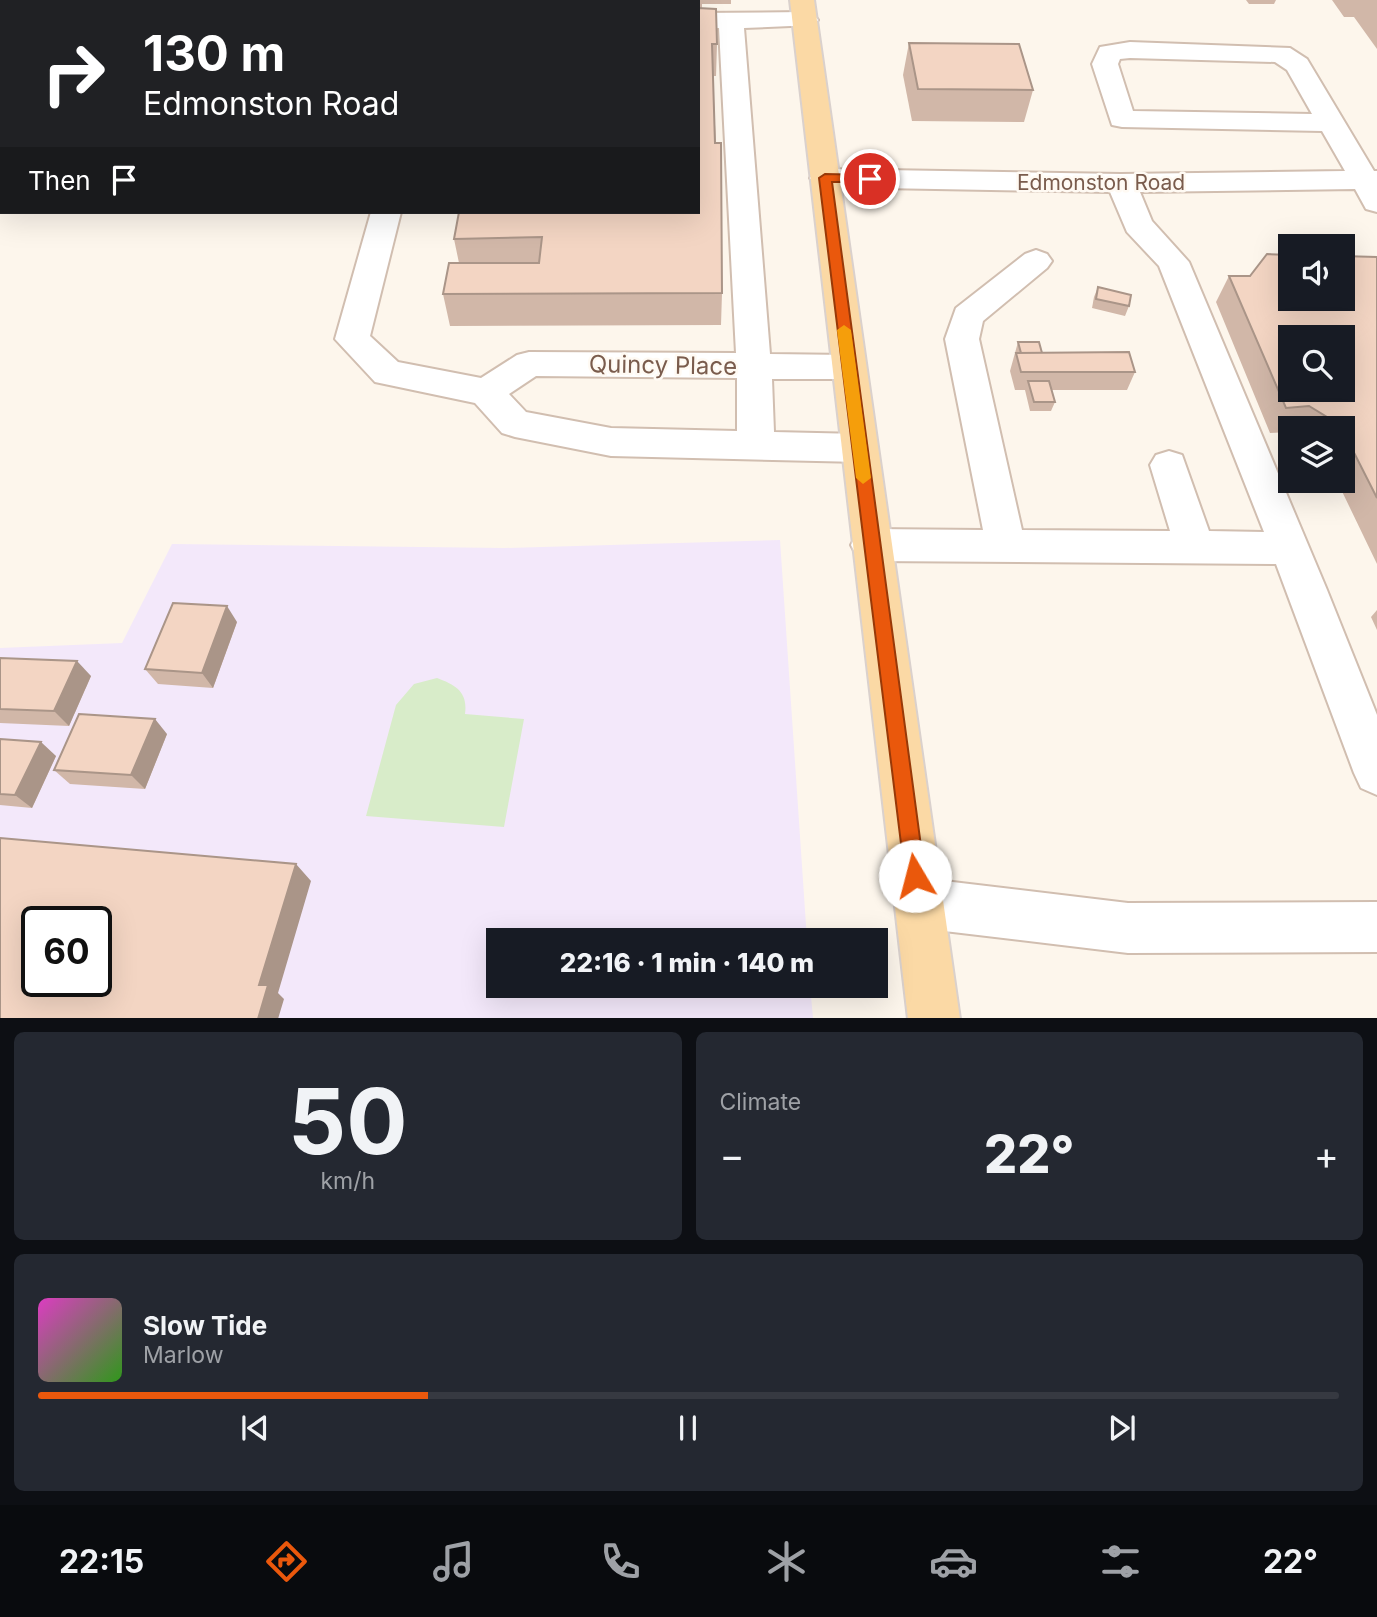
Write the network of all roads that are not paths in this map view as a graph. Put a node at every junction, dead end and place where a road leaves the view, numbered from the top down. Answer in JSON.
{"nodes":[{"id":1,"x":803,"y":10,"type":"edge"},
{"id":2,"x":700,"y":21,"type":"edge"},
{"id":3,"x":731,"y":21,"type":"junction"},
{"id":4,"x":1331,"y":123,"type":"junction"},
{"id":5,"x":825,"y":178,"type":"junction"},
{"id":6,"x":1121,"y":183,"type":"junction"},
{"id":7,"x":1372,"y":187,"type":"edge"},
{"id":8,"x":385,"y":214,"type":"edge"},
{"id":9,"x":1036,"y":261,"type":"dead end"},
{"id":10,"x":754,"y":367,"type":"junction"},
{"id":11,"x":849,"y":367,"type":"junction"},
{"id":12,"x":486,"y":392,"type":"junction"},
{"id":13,"x":756,"y":446,"type":"junction"},
{"id":14,"x":860,"y":449,"type":"junction"},
{"id":15,"x":1169,"y":465,"type":"dead end"},
{"id":16,"x":872,"y":545,"type":"junction"},
{"id":17,"x":1006,"y":545,"type":"junction"},
{"id":18,"x":1194,"y":547,"type":"junction"},
{"id":19,"x":1290,"y":548,"type":"junction"},
{"id":20,"x":1377,"y":773,"type":"edge"},
{"id":21,"x":919,"y":904,"type":"junction"},
{"id":22,"x":1377,"y":927,"type":"edge"},
{"id":23,"x":934,"y":1018,"type":"edge"}],
"edges":[{"from":1,"to":3,"type":"street"},
{"from":1,"to":5,"type":"main road"},
{"from":2,"to":3,"type":"street"},
{"from":3,"to":10,"type":"street"},
{"from":4,"to":4,"type":"street"},
{"from":4,"to":7,"type":"street"},
{"from":5,"to":6,"type":"street","name":"Edmonston Road"},
{"from":5,"to":11,"type":"main road"},
{"from":6,"to":7,"type":"street","name":"Edmonston Road"},
{"from":6,"to":19,"type":"street"},
{"from":8,"to":12,"type":"street"},
{"from":9,"to":17,"type":"street"},
{"from":10,"to":11,"type":"street","name":"Quincy Place"},
{"from":10,"to":12,"type":"street","name":"Quincy Place"},
{"from":10,"to":13,"type":"street"},
{"from":11,"to":14,"type":"main road"},
{"from":12,"to":13,"type":"street"},
{"from":13,"to":14,"type":"street"},
{"from":14,"to":16,"type":"main road"},
{"from":15,"to":18,"type":"street"},
{"from":16,"to":17,"type":"street"},
{"from":16,"to":21,"type":"main road"},
{"from":17,"to":18,"type":"street"},
{"from":18,"to":19,"type":"street"},
{"from":19,"to":20,"type":"street"},
{"from":21,"to":22,"type":"street"},
{"from":21,"to":23,"type":"main road"}]}
